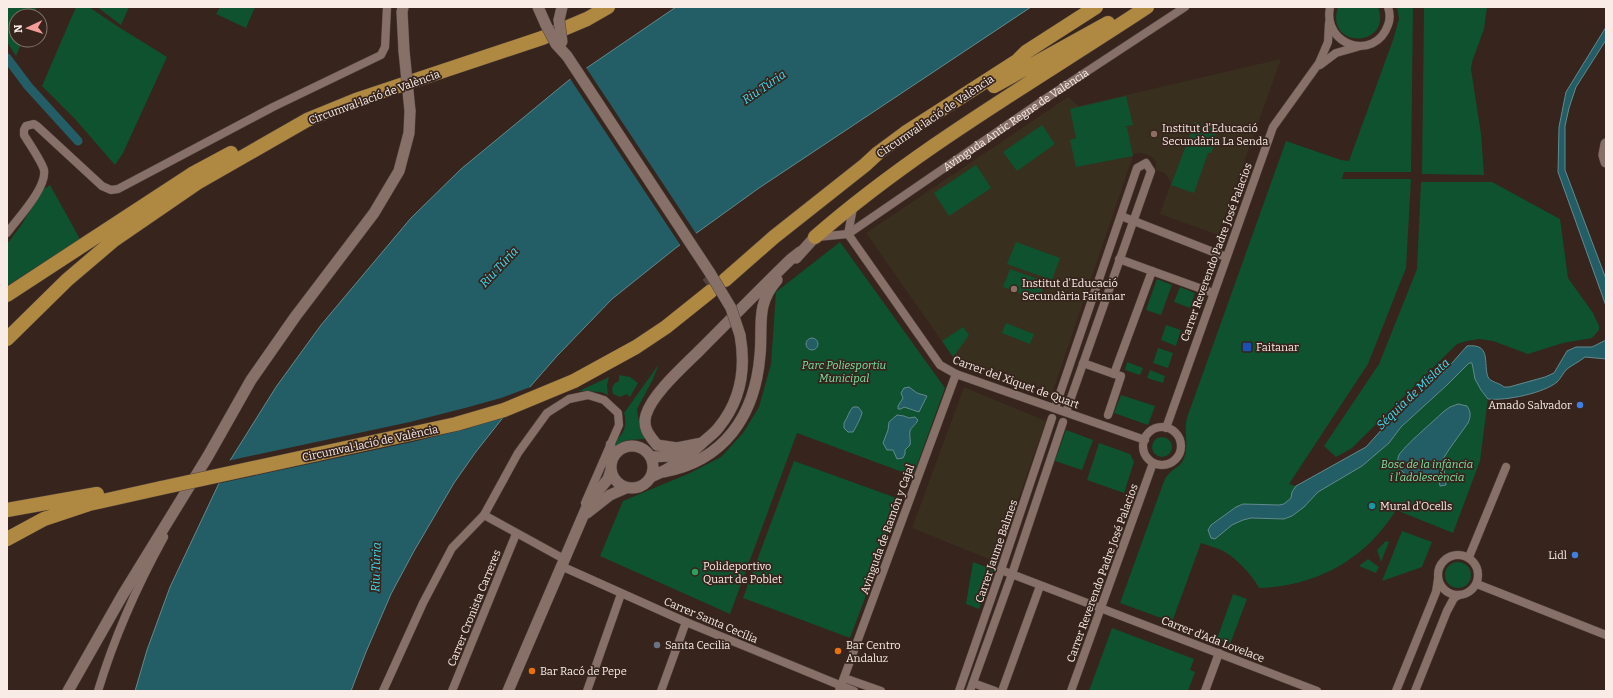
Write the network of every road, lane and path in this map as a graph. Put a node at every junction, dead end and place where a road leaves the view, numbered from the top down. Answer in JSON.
{"nodes":[{"id":1,"x":388,"y":7,"type":"edge"},
{"id":2,"x":403,"y":7,"type":"edge"},
{"id":3,"x":538,"y":7,"type":"edge"},
{"id":4,"x":562,"y":7,"type":"edge"},
{"id":5,"x":608,"y":7,"type":"edge"},
{"id":6,"x":1096,"y":7,"type":"edge"},
{"id":7,"x":1137,"y":7,"type":"edge"},
{"id":8,"x":1147,"y":7,"type":"edge"},
{"id":9,"x":1185,"y":7,"type":"edge"},
{"id":10,"x":1388,"y":7,"type":"edge"},
{"id":11,"x":1329,"y":9,"type":"edge"},
{"id":12,"x":1329,"y":23,"type":"junction"},
{"id":13,"x":559,"y":43,"type":"junction"},
{"id":14,"x":1360,"y":46,"type":"junction"},
{"id":15,"x":1026,"y":52,"type":"junction"},
{"id":16,"x":1314,"y":71,"type":"junction"},
{"id":17,"x":307,"y":120,"type":"junction"},
{"id":18,"x":1606,"y":144,"type":"edge"},
{"id":19,"x":1606,"y":162,"type":"edge"},
{"id":20,"x":865,"y":165,"type":"junction"},
{"id":21,"x":854,"y":203,"type":"junction"},
{"id":22,"x":1121,"y":216,"type":"junction"},
{"id":23,"x":1133,"y":220,"type":"junction"},
{"id":24,"x":7,"y":233,"type":"edge"},
{"id":25,"x":848,"y":234,"type":"junction"},
{"id":26,"x":815,"y":237,"type":"junction"},
{"id":27,"x":800,"y":252,"type":"junction"},
{"id":28,"x":1226,"y":257,"type":"junction"},
{"id":29,"x":1119,"y":259,"type":"junction"},
{"id":30,"x":1152,"y":271,"type":"junction"},
{"id":31,"x":715,"y":280,"type":"junction"},
{"id":32,"x":1213,"y":293,"type":"junction"},
{"id":33,"x":7,"y":295,"type":"edge"},
{"id":34,"x":7,"y":339,"type":"edge"},
{"id":35,"x":1083,"y":363,"type":"junction"},
{"id":36,"x":956,"y":374,"type":"junction"},
{"id":37,"x":1114,"y":374,"type":"junction"},
{"id":38,"x":1055,"y":408,"type":"junction"},
{"id":39,"x":1066,"y":412,"type":"junction"},
{"id":40,"x":1108,"y":415,"type":"dead end"},
{"id":41,"x":1052,"y":418,"type":"dead end"},
{"id":42,"x":1062,"y":422,"type":"dead end"},
{"id":43,"x":1166,"y":428,"type":"junction"},
{"id":44,"x":1144,"y":440,"type":"junction"},
{"id":45,"x":702,"y":443,"type":"junction"},
{"id":46,"x":613,"y":448,"type":"junction"},
{"id":47,"x":208,"y":456,"type":"junction"},
{"id":48,"x":651,"y":457,"type":"junction"},
{"id":49,"x":1153,"y":463,"type":"junction"},
{"id":50,"x":1506,"y":467,"type":"dead end"},
{"id":51,"x":611,"y":470,"type":"junction"},
{"id":52,"x":663,"y":472,"type":"junction"},
{"id":53,"x":651,"y":477,"type":"junction"},
{"id":54,"x":163,"y":483,"type":"junction"},
{"id":55,"x":626,"y":488,"type":"junction"},
{"id":56,"x":7,"y":510,"type":"edge"},
{"id":57,"x":484,"y":515,"type":"junction"},
{"id":58,"x":585,"y":515,"type":"junction"},
{"id":59,"x":516,"y":534,"type":"junction"},
{"id":60,"x":7,"y":539,"type":"edge"},
{"id":61,"x":1469,"y":557,"type":"junction"},
{"id":62,"x":563,"y":563,"type":"junction"},
{"id":63,"x":1001,"y":570,"type":"junction"},
{"id":64,"x":1012,"y":574,"type":"junction"},
{"id":65,"x":1438,"y":574,"type":"junction"},
{"id":66,"x":1477,"y":584,"type":"junction"},
{"id":67,"x":1040,"y":586,"type":"junction"},
{"id":68,"x":621,"y":594,"type":"junction"},
{"id":69,"x":1459,"y":595,"type":"junction"},
{"id":70,"x":1100,"y":609,"type":"junction"},
{"id":71,"x":686,"y":622,"type":"junction"},
{"id":72,"x":1606,"y":635,"type":"edge"},
{"id":73,"x":1219,"y":653,"type":"junction"},
{"id":74,"x":844,"y":678,"type":"junction"},
{"id":75,"x":971,"y":687,"type":"edge"},
{"id":76,"x":840,"y":689,"type":"edge"},
{"id":77,"x":68,"y":691,"type":"edge"},
{"id":78,"x":98,"y":691,"type":"edge"},
{"id":79,"x":383,"y":691,"type":"edge"},
{"id":80,"x":452,"y":691,"type":"edge"},
{"id":81,"x":508,"y":691,"type":"edge"},
{"id":82,"x":587,"y":691,"type":"edge"},
{"id":83,"x":661,"y":691,"type":"edge"},
{"id":84,"x":854,"y":691,"type":"edge"},
{"id":85,"x":881,"y":691,"type":"edge"},
{"id":86,"x":959,"y":691,"type":"edge"},
{"id":87,"x":995,"y":691,"type":"edge"},
{"id":88,"x":1002,"y":691,"type":"edge"},
{"id":89,"x":1071,"y":691,"type":"edge"},
{"id":90,"x":1205,"y":691,"type":"edge"},
{"id":91,"x":1317,"y":691,"type":"edge"},
{"id":92,"x":1396,"y":691,"type":"edge"},
{"id":93,"x":1415,"y":691,"type":"edge"}],
"edges":[{"from":1,"to":24,"type":"street"},
{"from":2,"to":47,"type":"main road","bridge":true},
{"from":3,"to":13,"type":"main road","bridge":true},
{"from":4,"to":13,"type":"main road","bridge":true},
{"from":5,"to":17,"type":"highway","name":"Circumval·lació de València"},
{"from":6,"to":15,"type":"highway","name":"Circumval·lació de València"},
{"from":7,"to":20,"type":"highway"},
{"from":8,"to":21,"type":"highway"},
{"from":9,"to":25,"type":"street","name":"Avinguda Antic Regne de València"},
{"from":10,"to":14,"type":"street","name":"Carrer Reverendo Padre José Palacios"},
{"from":11,"to":12,"type":"street","name":"Carrer Reverendo Padre José Palacios"},
{"from":12,"to":14,"type":"street"},
{"from":12,"to":16,"type":"street","name":"Carrer Reverendo Padre José Palacios"},
{"from":13,"to":31,"type":"main road"},
{"from":14,"to":16,"type":"street","name":"Carrer Reverendo Padre José Palacios"},
{"from":15,"to":20,"type":"highway","name":"Circumval·lació de València"},
{"from":15,"to":31,"type":"highway"},
{"from":16,"to":28,"type":"street","name":"Carrer Reverendo Padre José Palacios"},
{"from":17,"to":33,"type":"highway"},
{"from":17,"to":34,"type":"highway","name":"Circumval·lació de València"},
{"from":18,"to":19,"type":"main road"},
{"from":20,"to":31,"type":"highway","name":"Circumval·lació de València"},
{"from":21,"to":25,"type":"street"},
{"from":21,"to":26,"type":"highway"},
{"from":22,"to":23,"type":"street"},
{"from":22,"to":23,"type":"street"},
{"from":22,"to":38,"type":"street"},
{"from":23,"to":28,"type":"street"},
{"from":23,"to":29,"type":"street"},
{"from":25,"to":26,"type":"street"},
{"from":25,"to":36,"type":"street","name":"Carrer del Xiquet de Quart"},
{"from":26,"to":27,"type":"main road"},
{"from":27,"to":45,"type":"main road"},
{"from":27,"to":52,"type":"main road"},
{"from":28,"to":32,"type":"street","name":"Carrer Reverendo Padre José Palacios"},
{"from":29,"to":30,"type":"street"},
{"from":29,"to":35,"type":"street"},
{"from":30,"to":32,"type":"street"},
{"from":30,"to":37,"type":"street"},
{"from":31,"to":45,"type":"main road","bridge":true},
{"from":31,"to":54,"type":"highway"},
{"from":32,"to":43,"type":"street","name":"Carrer Reverendo Padre José Palacios"},
{"from":35,"to":37,"type":"street"},
{"from":35,"to":39,"type":"street"},
{"from":36,"to":38,"type":"street","name":"Carrer del Xiquet de Quart"},
{"from":36,"to":74,"type":"street","name":"Avinguda de Ramón y Cajal"},
{"from":37,"to":40,"type":"street"},
{"from":38,"to":39,"type":"street","name":"Carrer del Xiquet de Quart"},
{"from":39,"to":44,"type":"street","name":"Carrer del Xiquet de Quart"},
{"from":41,"to":63,"type":"street","name":"Carrer Jaume Balmes"},
{"from":42,"to":64,"type":"street","name":"Carrer Jaume Balmes"},
{"from":43,"to":44,"type":"street"},
{"from":43,"to":49,"type":"street"},
{"from":44,"to":49,"type":"street"},
{"from":45,"to":48,"type":"main road"},
{"from":45,"to":52,"type":"main road"},
{"from":46,"to":48,"type":"main road"},
{"from":46,"to":51,"type":"main road"},
{"from":46,"to":57,"type":"street"},
{"from":46,"to":58,"type":"street"},
{"from":47,"to":77,"type":"main road"},
{"from":47,"to":78,"type":"street"},
{"from":48,"to":53,"type":"main road"},
{"from":49,"to":70,"type":"street","name":"Carrer Reverendo Padre José Palacios"},
{"from":50,"to":61,"type":"street"},
{"from":51,"to":55,"type":"main road"},
{"from":51,"to":58,"type":"main road"},
{"from":52,"to":53,"type":"main road"},
{"from":53,"to":55,"type":"main road"},
{"from":54,"to":56,"type":"highway"},
{"from":54,"to":60,"type":"highway"},
{"from":55,"to":58,"type":"main road"},
{"from":57,"to":59,"type":"street","name":"Carrer Santa Cecília"},
{"from":57,"to":79,"type":"street"},
{"from":58,"to":62,"type":"main road"},
{"from":59,"to":62,"type":"street","name":"Carrer Santa Cecília"},
{"from":59,"to":80,"type":"street","name":"Carrer Cronista Carreres"},
{"from":61,"to":65,"type":"street"},
{"from":61,"to":66,"type":"street"},
{"from":62,"to":68,"type":"street","name":"Carrer Santa Cecília"},
{"from":62,"to":81,"type":"main road"},
{"from":63,"to":64,"type":"street","name":"Carrer d'Ada Lovelace"},
{"from":63,"to":86,"type":"street","name":"Carrer Jaume Balmes"},
{"from":64,"to":67,"type":"street","name":"Carrer d'Ada Lovelace"},
{"from":64,"to":75,"type":"street","name":"Carrer Jaume Balmes"},
{"from":65,"to":69,"type":"street"},
{"from":65,"to":92,"type":"street"},
{"from":66,"to":69,"type":"street"},
{"from":66,"to":72,"type":"street"},
{"from":67,"to":70,"type":"street","name":"Carrer d'Ada Lovelace"},
{"from":67,"to":88,"type":"street"},
{"from":68,"to":71,"type":"street","name":"Carrer Santa Cecília"},
{"from":68,"to":82,"type":"street"},
{"from":69,"to":93,"type":"street"},
{"from":70,"to":73,"type":"street","name":"Carrer d'Ada Lovelace"},
{"from":70,"to":89,"type":"street","name":"Carrer Reverendo Padre José Palacios"},
{"from":71,"to":76,"type":"street","name":"Carrer Santa Cecília"},
{"from":71,"to":83,"type":"street"},
{"from":73,"to":90,"type":"street"},
{"from":73,"to":91,"type":"street","name":"Carrer d'Ada Lovelace"},
{"from":74,"to":76,"type":"street","name":"Avinguda de Ramón y Cajal"},
{"from":74,"to":85,"type":"street"},
{"from":75,"to":87,"type":"street"},
{"from":76,"to":84,"type":"street","name":"Carrer Santa Cecília"}]}
